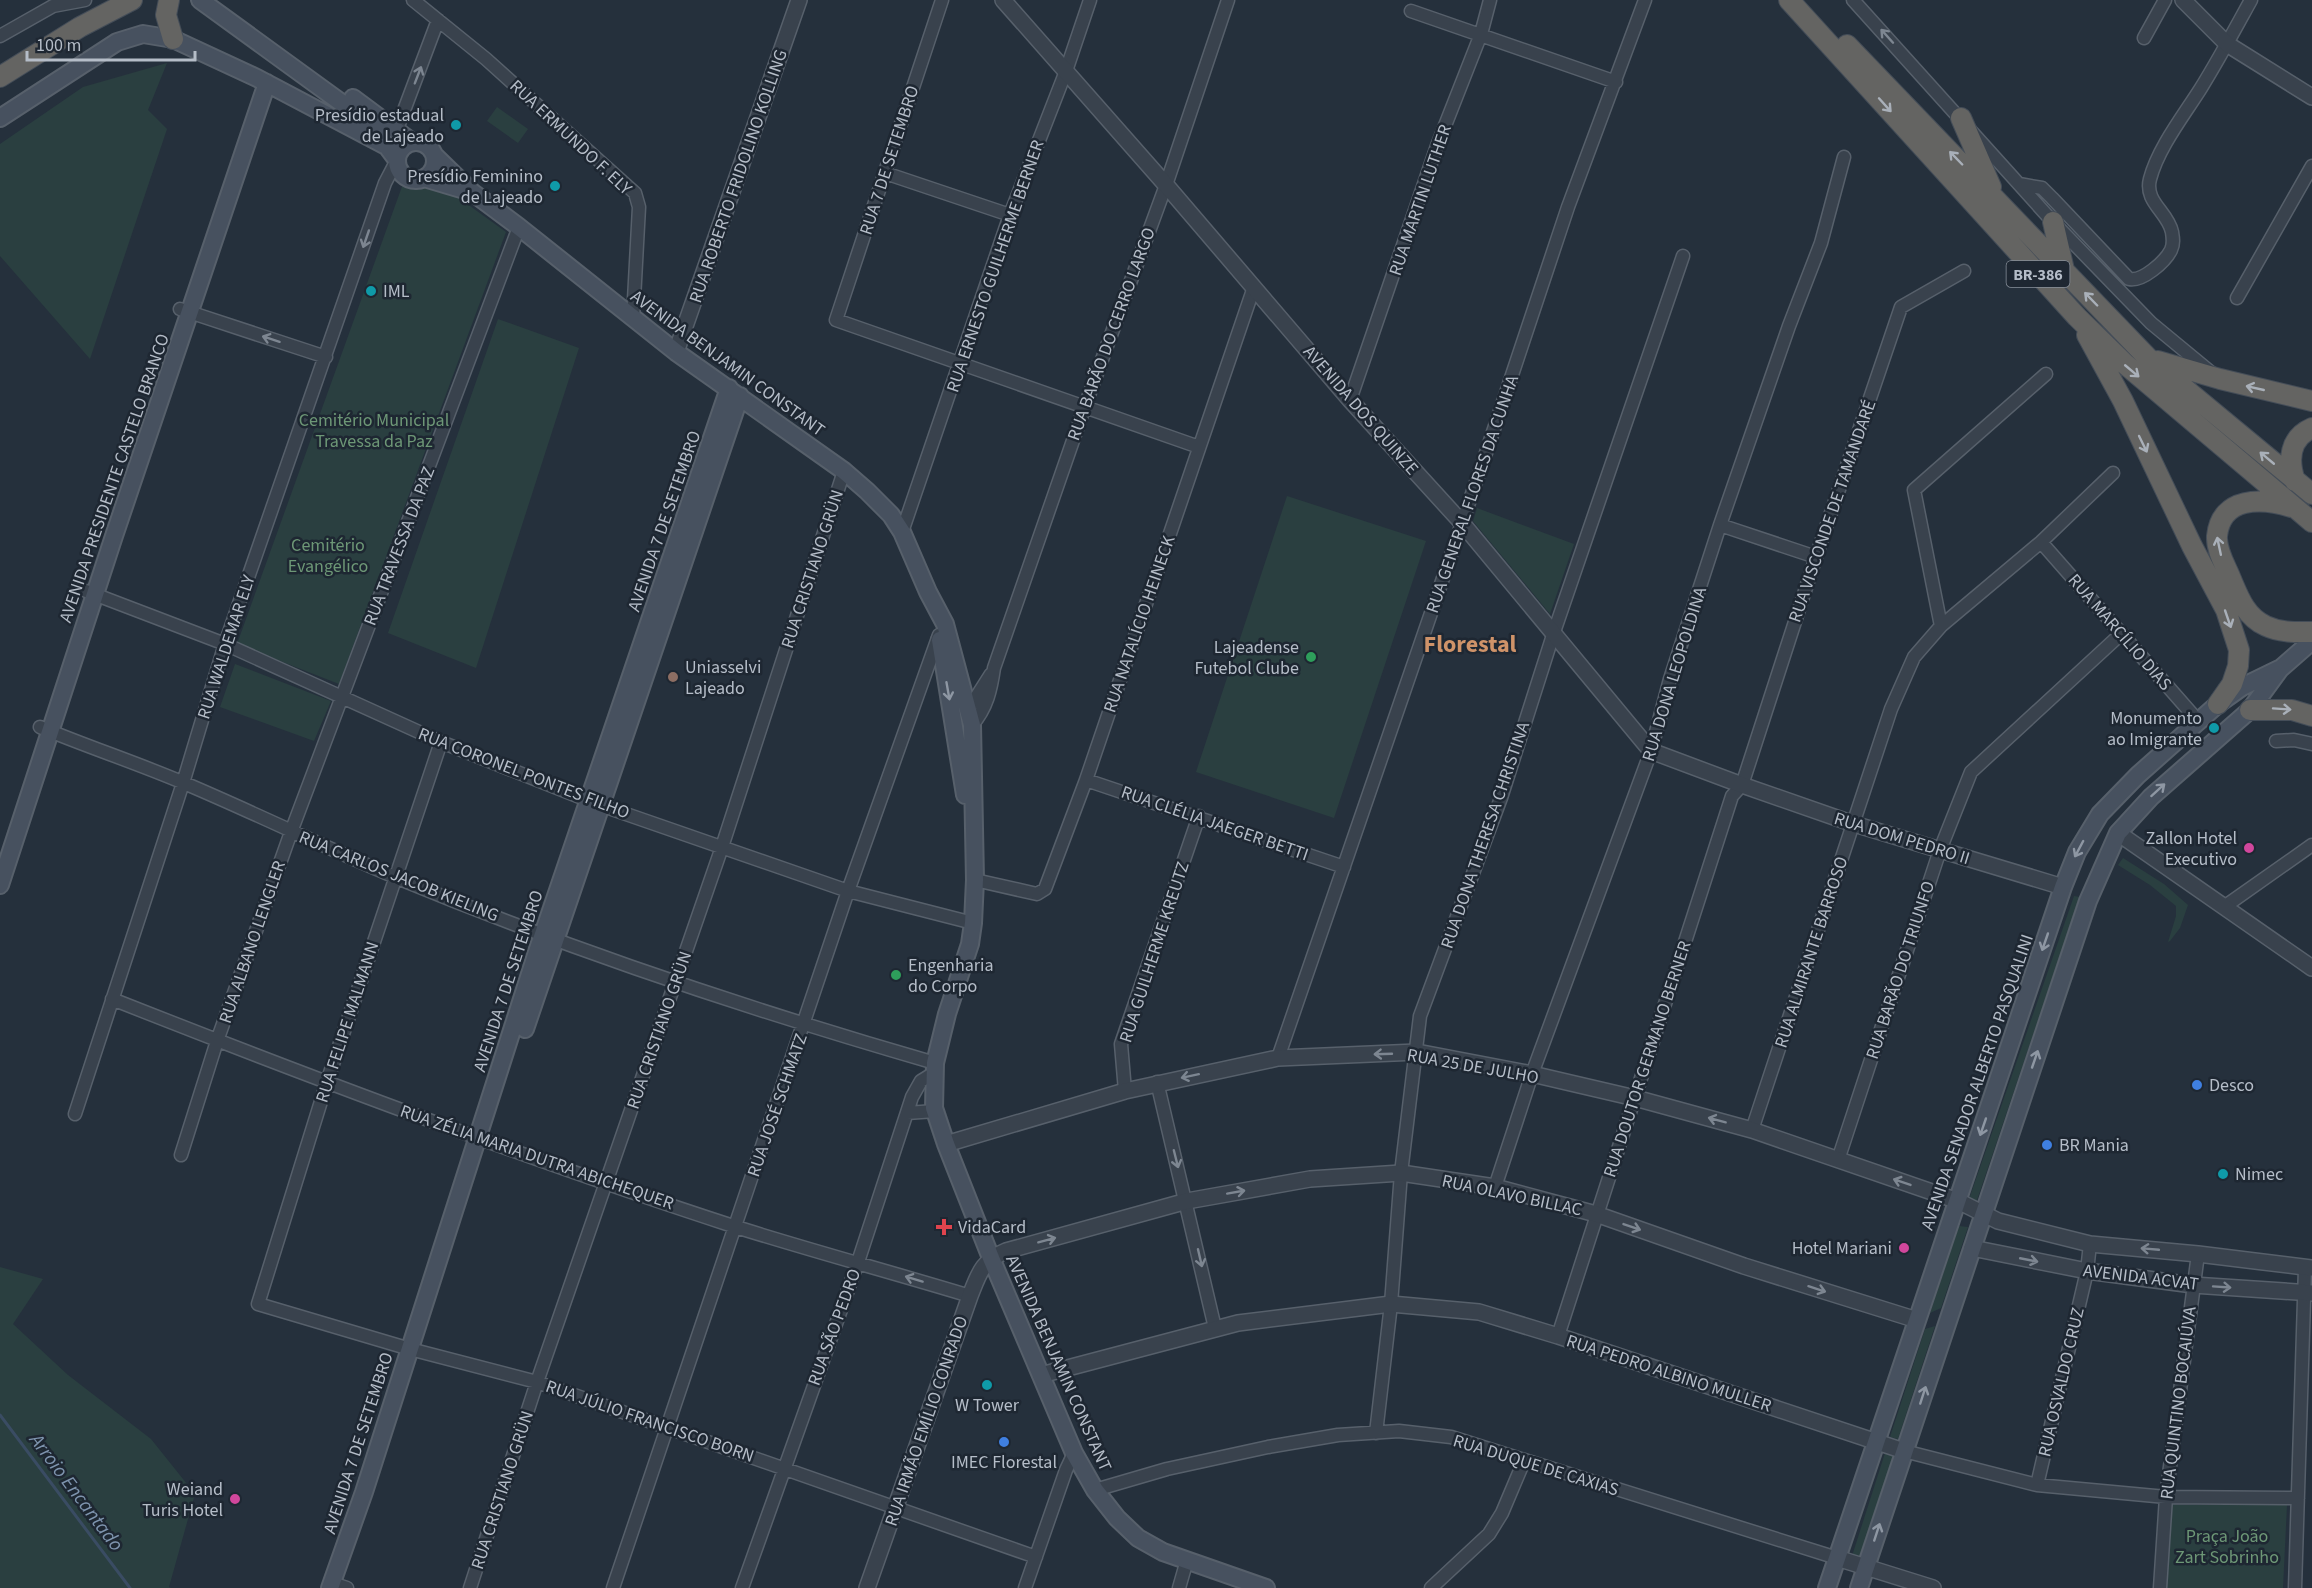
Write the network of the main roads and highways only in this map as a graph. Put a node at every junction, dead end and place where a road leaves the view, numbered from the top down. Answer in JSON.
{"nodes":[{"id":1,"x":132,"y":0,"type":"edge"},
{"id":2,"x":169,"y":0,"type":"edge"},
{"id":3,"x":1789,"y":0,"type":"edge"},
{"id":4,"x":1803,"y":0,"type":"edge"},
{"id":5,"x":207,"y":1,"type":"edge"},
{"id":6,"x":173,"y":39,"type":"junction"},
{"id":7,"x":0,"y":77,"type":"edge"},
{"id":8,"x":262,"y":80,"type":"junction"},
{"id":9,"x":0,"y":118,"type":"edge"},
{"id":10,"x":1961,"y":118,"type":"road end"},
{"id":11,"x":412,"y":142,"type":"junction"},
{"id":12,"x":384,"y":145,"type":"junction"},
{"id":13,"x":435,"y":156,"type":"junction"},
{"id":14,"x":397,"y":160,"type":"junction"},
{"id":15,"x":424,"y":178,"type":"junction"},
{"id":16,"x":472,"y":192,"type":"junction"},
{"id":17,"x":1995,"y":197,"type":"junction"},
{"id":18,"x":2054,"y":222,"type":"road end"},
{"id":19,"x":2064,"y":270,"type":"junction"},
{"id":20,"x":2078,"y":317,"type":"junction"},
{"id":21,"x":2149,"y":359,"type":"junction"},
{"id":22,"x":735,"y":392,"type":"junction"},
{"id":23,"x":2312,"y":401,"type":"edge"},
{"id":24,"x":2312,"y":428,"type":"edge"},
{"id":25,"x":2295,"y":482,"type":"junction"},
{"id":26,"x":2312,"y":494,"type":"edge"},
{"id":27,"x":2305,"y":516,"type":"edge"},
{"id":28,"x":2312,"y":632,"type":"edge"},
{"id":29,"x":2312,"y":641,"type":"edge"},
{"id":30,"x":2280,"y":669,"type":"junction"},
{"id":31,"x":2218,"y":704,"type":"junction"},
{"id":32,"x":2250,"y":710,"type":"junction"},
{"id":33,"x":2312,"y":716,"type":"edge"},
{"id":34,"x":2199,"y":722,"type":"junction"},
{"id":35,"x":2190,"y":761,"type":"junction"},
{"id":36,"x":2138,"y":775,"type":"junction"},
{"id":37,"x":24,"y":796,"type":"junction"},
{"id":38,"x":2118,"y":833,"type":"junction"},
{"id":39,"x":0,"y":851,"type":"edge"},
{"id":40,"x":2104,"y":866,"type":"junction"},
{"id":41,"x":0,"y":885,"type":"edge"},
{"id":42,"x":2063,"y":887,"type":"junction"},
{"id":43,"x":1953,"y":1304,"type":"junction"},
{"id":44,"x":1917,"y":1320,"type":"junction"},
{"id":45,"x":338,"y":1587,"type":"edge"},
{"id":46,"x":1266,"y":1588,"type":"edge"},
{"id":47,"x":1827,"y":1588,"type":"edge"},
{"id":48,"x":1858,"y":1588,"type":"edge"}],
"edges":[{"from":1,"to":7,"type":"highway"},
{"from":2,"to":6,"type":"highway"},
{"from":3,"to":20,"type":"highway","number":"BR-386","one_way":true},
{"from":17,"to":4,"type":"highway","number":"BR-386","one_way":true},
{"from":5,"to":11,"type":"main road"},
{"from":5,"to":12,"type":"main road"},
{"from":6,"to":8,"type":"main road"},
{"from":6,"to":9,"type":"main road"},
{"from":8,"to":12,"type":"main road"},
{"from":8,"to":37,"type":"main road","name":"AVENIDA PRESIDENTE CASTELO BRANCO"},
{"from":10,"to":17,"type":"highway"},
{"from":11,"to":13,"type":"main road"},
{"from":11,"to":14,"type":"main road"},
{"from":12,"to":14,"type":"main road"},
{"from":13,"to":15,"type":"main road"},
{"from":13,"to":16,"type":"main road","name":"AVENIDA BENJAMIN CONSTANT"},
{"from":14,"to":15,"type":"main road"},
{"from":15,"to":16,"type":"main road","name":"AVENIDA BENJAMIN CONSTANT"},
{"from":16,"to":22,"type":"main road","name":"AVENIDA BENJAMIN CONSTANT"},
{"from":17,"to":19,"type":"highway","number":"BR-386"},
{"from":18,"to":19,"type":"highway"},
{"from":21,"to":19,"type":"highway","number":"BR-386","one_way":true},
{"from":20,"to":27,"type":"highway","number":"BR-386","one_way":true},
{"from":20,"to":31,"type":"highway","one_way":true},
{"from":23,"to":21,"type":"highway","one_way":true},
{"from":25,"to":21,"type":"highway","number":"BR-386","one_way":true},
{"from":22,"to":45,"type":"main road","name":"AVENIDA 7 DE SETEMBRO"},
{"from":22,"to":46,"type":"main road","name":"AVENIDA BENJAMIN CONSTANT"},
{"from":24,"to":25,"type":"highway"},
{"from":25,"to":26,"type":"highway","number":"BR-386"},
{"from":28,"to":27,"type":"highway","one_way":true},
{"from":29,"to":30,"type":"main road","name":"AVENIDA SENADOR ALBERTO PASQUALINI"},
{"from":30,"to":31,"type":"main road","name":"AVENIDA SENADOR ALBERTO PASQUALINI"},
{"from":30,"to":32,"type":"main road","name":"AVENIDA SENADOR ALBERTO PASQUALINI"},
{"from":31,"to":34,"type":"main road","name":"AVENIDA SENADOR ALBERTO PASQUALINI"},
{"from":32,"to":33,"type":"highway","one_way":true},
{"from":32,"to":35,"type":"main road","name":"AVENIDA SENADOR ALBERTO PASQUALINI"},
{"from":34,"to":35,"type":"main road"},
{"from":34,"to":36,"type":"main road","name":"AVENIDA SENADOR ALBERTO PASQUALINI"},
{"from":38,"to":35,"type":"main road","name":"AVENIDA SENADOR ALBERTO PASQUALINI","one_way":true},
{"from":36,"to":38,"type":"main road"},
{"from":36,"to":42,"type":"main road","name":"AVENIDA SENADOR ALBERTO PASQUALINI","one_way":true},
{"from":37,"to":39,"type":"main road","name":"AVENIDA PRESIDENTE CASTELO BRANCO"},
{"from":37,"to":41,"type":"main road","name":"AVENIDA PRESIDENTE CASTELO BRANCO"},
{"from":38,"to":40,"type":"main road","name":"AVENIDA SENADOR ALBERTO PASQUALINI"},
{"from":40,"to":42,"type":"main road"},
{"from":43,"to":40,"type":"main road","name":"AVENIDA SENADOR ALBERTO PASQUALINI","one_way":true},
{"from":42,"to":44,"type":"main road","name":"AVENIDA SENADOR ALBERTO PASQUALINI","one_way":true},
{"from":43,"to":44,"type":"main road"},
{"from":48,"to":43,"type":"main road","name":"AVENIDA SENADOR ALBERTO PASQUALINI","one_way":true},
{"from":44,"to":47,"type":"main road","name":"AVENIDA SENADOR ALBERTO PASQUALINI"}]}
